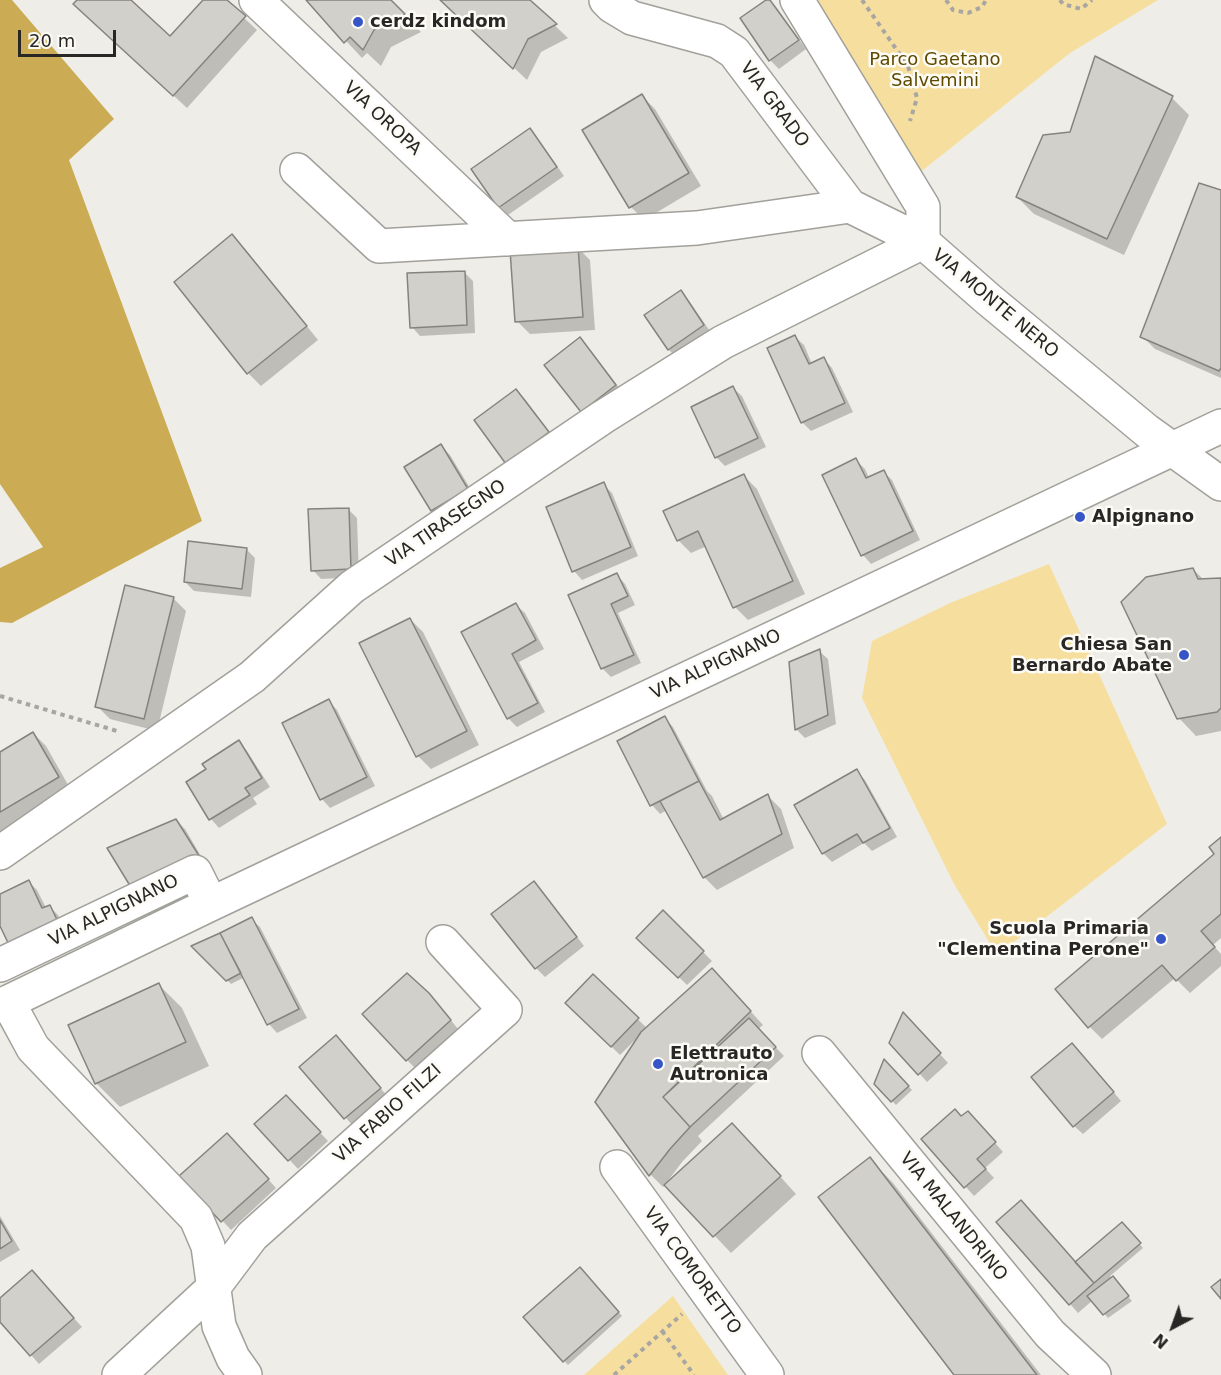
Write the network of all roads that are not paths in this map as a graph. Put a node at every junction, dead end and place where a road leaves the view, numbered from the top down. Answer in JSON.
{"nodes":[{"id":1,"x":256,"y":0,"type":"edge"},
{"id":2,"x":606,"y":0,"type":"edge"},
{"id":3,"x":797,"y":0,"type":"edge"},
{"id":4,"x":297,"y":170,"type":"dead end"},
{"id":5,"x":850,"y":206,"type":"junction"},
{"id":6,"x":508,"y":239,"type":"junction"},
{"id":7,"x":923,"y":242,"type":"junction"},
{"id":8,"x":1221,"y":426,"type":"edge"},
{"id":9,"x":1171,"y":450,"type":"junction"},
{"id":10,"x":1221,"y":484,"type":"edge"},
{"id":11,"x":0,"y":853,"type":"edge"},
{"id":12,"x":211,"y":904,"type":"junction"},
{"id":13,"x":443,"y":942,"type":"dead end"},
{"id":14,"x":0,"y":965,"type":"edge"},
{"id":15,"x":4,"y":1004,"type":"edge"},
{"id":16,"x":819,"y":1053,"type":"dead end"},
{"id":17,"x":617,"y":1167,"type":"dead end"},
{"id":18,"x":213,"y":1288,"type":"junction"},
{"id":19,"x":119,"y":1375,"type":"edge"},
{"id":20,"x":245,"y":1375,"type":"edge"},
{"id":21,"x":767,"y":1375,"type":"edge"},
{"id":22,"x":1094,"y":1375,"type":"edge"}],
"edges":[{"from":1,"to":6,"type":"street","name":"VIA OROPA"},
{"from":2,"to":5,"type":"street","name":"VIA GRADO"},
{"from":3,"to":7,"type":"street","name":"VIA MONTE NERO"},
{"from":4,"to":6,"type":"street"},
{"from":5,"to":6,"type":"street"},
{"from":5,"to":7,"type":"street","name":"VIA GRADO"},
{"from":7,"to":9,"type":"street","name":"VIA MONTE NERO"},
{"from":7,"to":11,"type":"street","name":"VIA TIRASEGNO"},
{"from":8,"to":9,"type":"street","name":"VIA ALPIGNANO"},
{"from":9,"to":10,"type":"street","name":"VIA MONTE NERO"},
{"from":9,"to":12,"type":"street","name":"VIA ALPIGNANO"},
{"from":12,"to":14,"type":"street","name":"VIA ALPIGNANO"},
{"from":12,"to":15,"type":"street","name":"VIA ALPIGNANO"},
{"from":13,"to":18,"type":"street","name":"VIA FABIO FILZI"},
{"from":15,"to":18,"type":"street"},
{"from":16,"to":22,"type":"street","name":"VIA MALANDRINO"},
{"from":17,"to":21,"type":"street","name":"VIA COMORETTO"},
{"from":18,"to":19,"type":"street"},
{"from":18,"to":20,"type":"street"}]}
